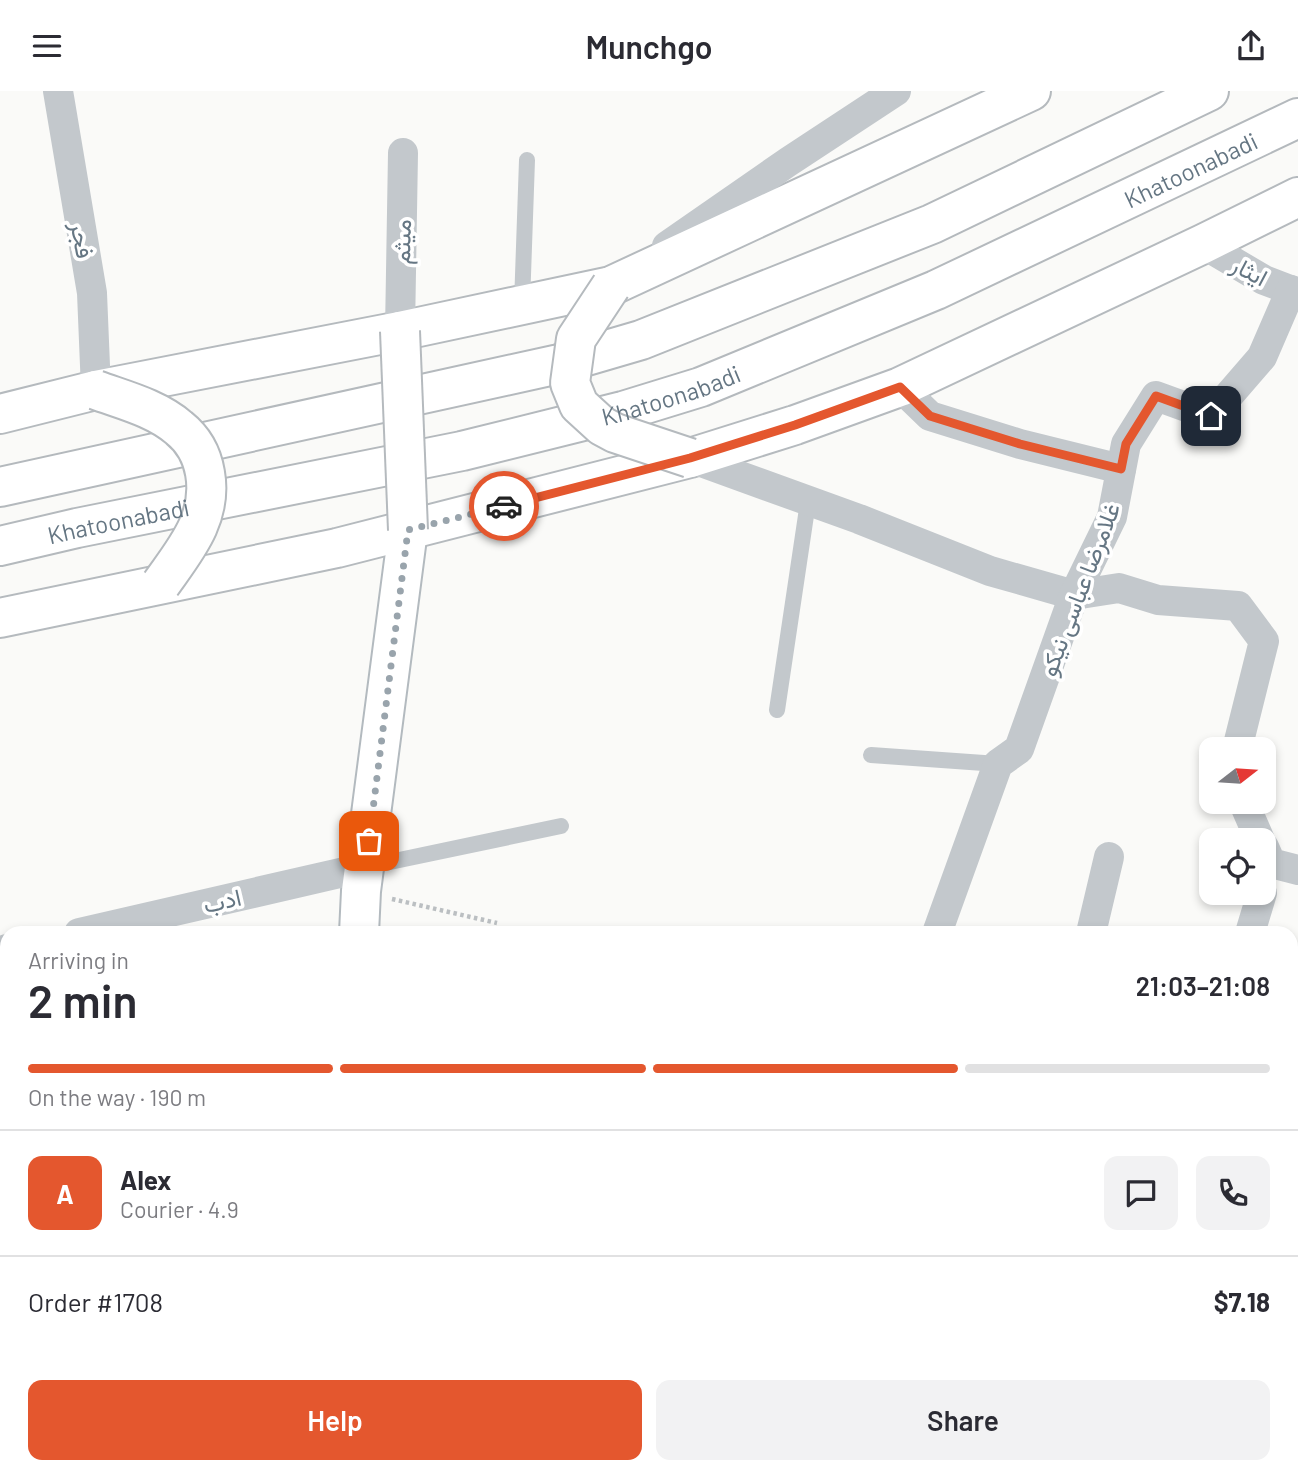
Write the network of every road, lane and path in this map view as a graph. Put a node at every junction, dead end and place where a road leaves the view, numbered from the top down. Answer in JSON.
{"nodes":[{"id":1,"x":58,"y":91,"type":"edge"},
{"id":2,"x":896,"y":91,"type":"edge"},
{"id":3,"x":1031,"y":91,"type":"edge"},
{"id":4,"x":1209,"y":91,"type":"edge"},
{"id":5,"x":1298,"y":118,"type":"edge"},
{"id":6,"x":403,"y":153,"type":"dead end"},
{"id":7,"x":527,"y":160,"type":"dead end"},
{"id":8,"x":1294,"y":201,"type":"edge"},
{"id":9,"x":1203,"y":244,"type":"junction"},
{"id":10,"x":611,"y":286,"type":"junction"},
{"id":11,"x":1294,"y":292,"type":"edge"},
{"id":12,"x":522,"y":305,"type":"junction"},
{"id":13,"x":400,"y":331,"type":"junction"},
{"id":14,"x":900,"y":387,"type":"junction"},
{"id":15,"x":96,"y":390,"type":"junction"},
{"id":16,"x":0,"y":414,"type":"edge"},
{"id":17,"x":690,"y":458,"type":"junction"},
{"id":18,"x":1121,"y":469,"type":"junction"},
{"id":19,"x":0,"y":487,"type":"edge"},
{"id":20,"x":808,"y":502,"type":"junction"},
{"id":21,"x":408,"y":530,"type":"junction"},
{"id":22,"x":0,"y":546,"type":"edge"},
{"id":23,"x":160,"y":584,"type":"junction"},
{"id":24,"x":1074,"y":595,"type":"junction"},
{"id":25,"x":0,"y":618,"type":"edge"},
{"id":26,"x":777,"y":711,"type":"dead end"},
{"id":27,"x":1240,"y":737,"type":"edge"},
{"id":28,"x":871,"y":755,"type":"dead end"},
{"id":29,"x":999,"y":764,"type":"junction"},
{"id":30,"x":561,"y":826,"type":"dead end"},
{"id":31,"x":1109,"y":857,"type":"dead end"},
{"id":32,"x":363,"y":879,"type":"junction"},
{"id":33,"x":1258,"y":905,"type":"edge"},
{"id":34,"x":497,"y":923,"type":"dead end"},
{"id":35,"x":116,"y":926,"type":"edge"},
{"id":36,"x":360,"y":926,"type":"edge"},
{"id":37,"x":940,"y":926,"type":"edge"},
{"id":38,"x":1093,"y":926,"type":"edge"},
{"id":39,"x":1252,"y":926,"type":"edge"}],
"edges":[{"from":1,"to":15,"type":"street","name":"فجر"},
{"from":2,"to":10,"type":"street"},
{"from":3,"to":10,"type":"main road"},
{"from":4,"to":19,"type":"main road"},
{"from":5,"to":22,"type":"main road","name":"Khatoonabadi"},
{"from":6,"to":13,"type":"street","name":"میثم"},
{"from":7,"to":12,"type":"lane"},
{"from":8,"to":9,"type":"main road"},
{"from":9,"to":11,"type":"street","name":"ایثار"},
{"from":9,"to":14,"type":"main road"},
{"from":10,"to":12,"type":"main road"},
{"from":10,"to":17,"type":"main road","bridge":true},
{"from":11,"to":18,"type":"street","name":"غلامرضا عباسی نیکو"},
{"from":12,"to":13,"type":"main road"},
{"from":13,"to":15,"type":"main road"},
{"from":13,"to":21,"type":"main road","bridge":true},
{"from":14,"to":17,"type":"main road"},
{"from":14,"to":18,"type":"street"},
{"from":15,"to":16,"type":"main road"},
{"from":15,"to":23,"type":"main road","bridge":true},
{"from":17,"to":20,"type":"street"},
{"from":17,"to":21,"type":"main road"},
{"from":18,"to":24,"type":"street","name":"غلامرضا عباسی نیکو"},
{"from":20,"to":24,"type":"street"},
{"from":20,"to":26,"type":"lane"},
{"from":21,"to":23,"type":"main road"},
{"from":21,"to":32,"type":"main road"},
{"from":23,"to":25,"type":"main road"},
{"from":24,"to":27,"type":"street"},
{"from":24,"to":29,"type":"street","name":"غلامرضا عباسی نیکو"},
{"from":28,"to":29,"type":"lane"},
{"from":29,"to":37,"type":"street","name":"غلامرضا عباسی نیکو"},
{"from":30,"to":32,"type":"lane"},
{"from":31,"to":38,"type":"street"},
{"from":32,"to":34,"type":"path"},
{"from":32,"to":35,"type":"street","name":"ادب"},
{"from":32,"to":36,"type":"main road"},
{"from":33,"to":39,"type":"street"}]}
